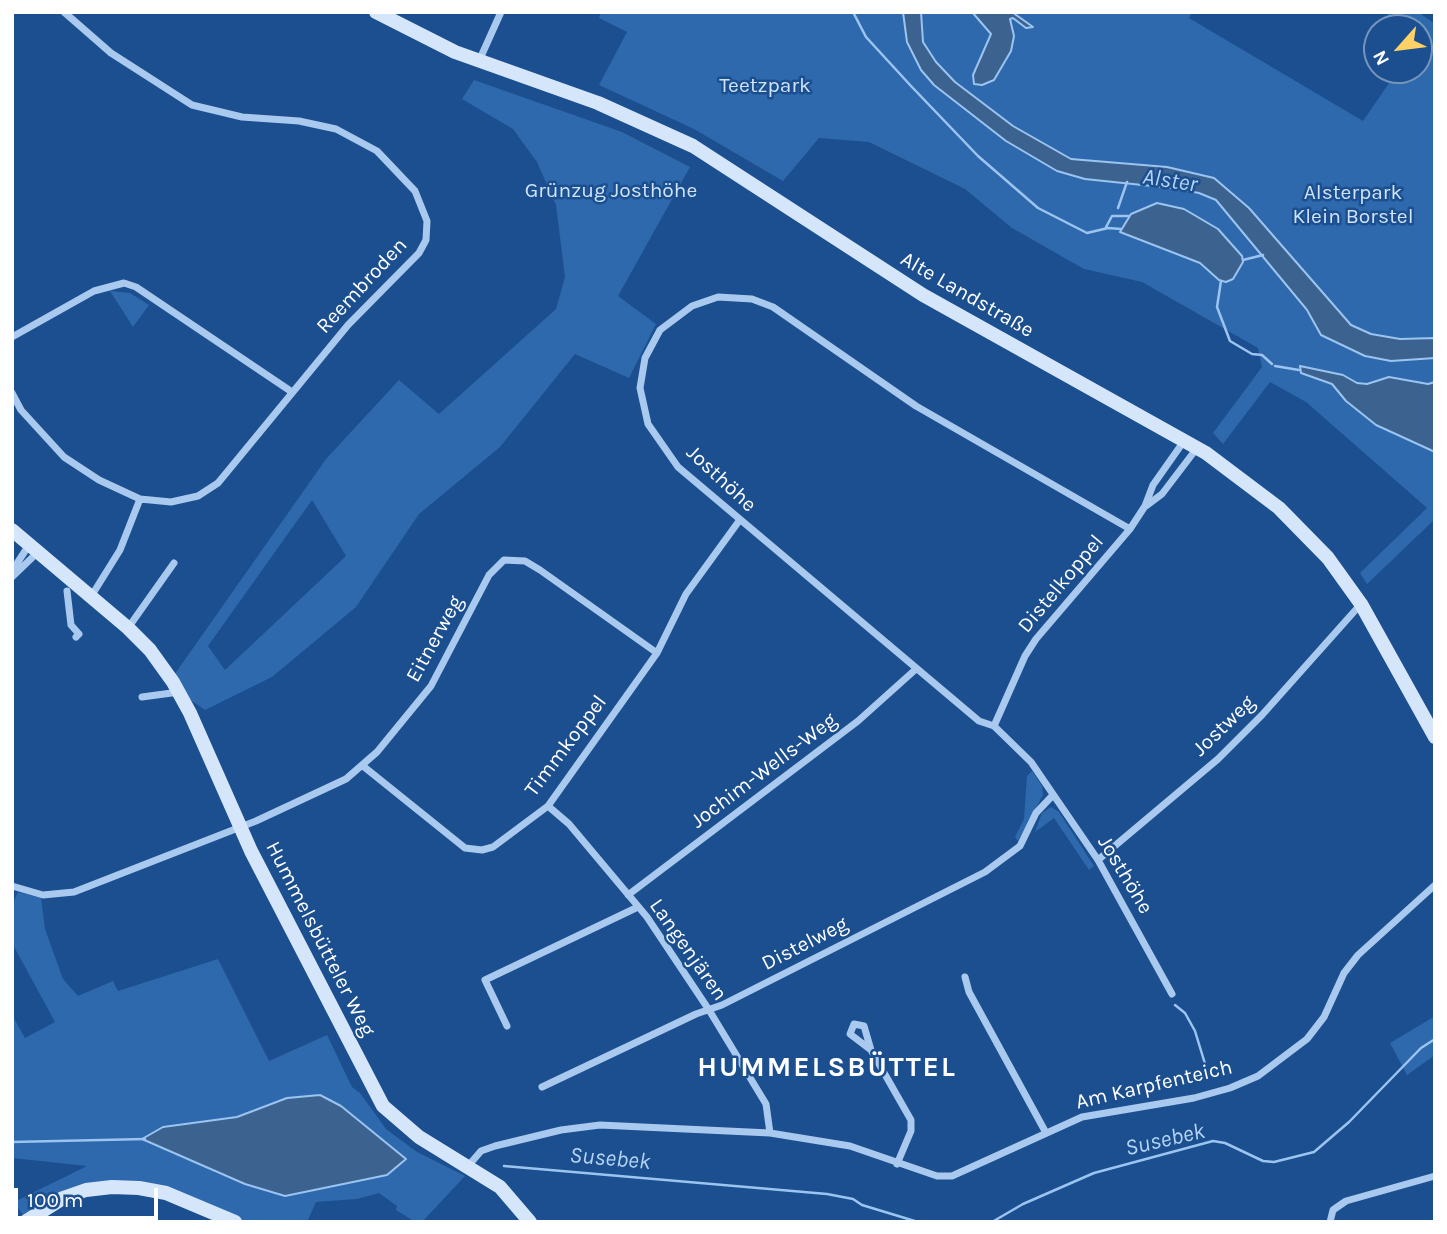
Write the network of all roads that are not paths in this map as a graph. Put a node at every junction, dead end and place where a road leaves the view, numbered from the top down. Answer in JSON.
{"nodes":[{"id":1,"x":64,"y":12,"type":"edge"},
{"id":2,"x":376,"y":12,"type":"edge"},
{"id":3,"x":501,"y":12,"type":"edge"},
{"id":4,"x":479,"y":61,"type":"junction"},
{"id":5,"x":12,"y":337,"type":"edge"},
{"id":6,"x":292,"y":392,"type":"junction"},
{"id":7,"x":12,"y":393,"type":"edge"},
{"id":8,"x":1184,"y":440,"type":"junction"},
{"id":9,"x":1197,"y":448,"type":"junction"},
{"id":10,"x":140,"y":499,"type":"junction"},
{"id":11,"x":1145,"y":506,"type":"junction"},
{"id":12,"x":739,"y":520,"type":"junction"},
{"id":13,"x":12,"y":530,"type":"edge"},
{"id":14,"x":1130,"y":530,"type":"junction"},
{"id":15,"x":34,"y":548,"type":"junction"},
{"id":16,"x":174,"y":563,"type":"dead end"},
{"id":17,"x":12,"y":571,"type":"edge"},
{"id":18,"x":12,"y":577,"type":"edge"},
{"id":19,"x":68,"y":591,"type":"dead end"},
{"id":20,"x":92,"y":595,"type":"junction"},
{"id":21,"x":1361,"y":604,"type":"junction"},
{"id":22,"x":128,"y":628,"type":"junction"},
{"id":23,"x":76,"y":637,"type":"dead end"},
{"id":24,"x":657,"y":653,"type":"junction"},
{"id":25,"x":916,"y":669,"type":"junction"},
{"id":26,"x":179,"y":692,"type":"junction"},
{"id":27,"x":142,"y":697,"type":"dead end"},
{"id":28,"x":994,"y":726,"type":"junction"},
{"id":29,"x":1435,"y":737,"type":"edge"},
{"id":30,"x":363,"y":766,"type":"junction"},
{"id":31,"x":1053,"y":795,"type":"junction"},
{"id":32,"x":548,"y":806,"type":"junction"},
{"id":33,"x":239,"y":827,"type":"junction"},
{"id":34,"x":1098,"y":860,"type":"junction"},
{"id":35,"x":1435,"y":885,"type":"edge"},
{"id":36,"x":12,"y":886,"type":"edge"},
{"id":37,"x":628,"y":895,"type":"junction"},
{"id":38,"x":638,"y":907,"type":"junction"},
{"id":39,"x":965,"y":977,"type":"dead end"},
{"id":40,"x":1172,"y":994,"type":"dead end"},
{"id":41,"x":709,"y":1010,"type":"junction"},
{"id":42,"x":507,"y":1026,"type":"dead end"},
{"id":43,"x":871,"y":1050,"type":"dead end"},
{"id":44,"x":542,"y":1087,"type":"dead end"},
{"id":45,"x":1045,"y":1131,"type":"junction"},
{"id":46,"x":770,"y":1133,"type":"junction"},
{"id":47,"x":897,"y":1164,"type":"junction"},
{"id":48,"x":469,"y":1165,"type":"junction"},
{"id":49,"x":1435,"y":1176,"type":"edge"},
{"id":50,"x":25,"y":1222,"type":"edge"},
{"id":51,"x":235,"y":1222,"type":"edge"},
{"id":52,"x":530,"y":1222,"type":"edge"},
{"id":53,"x":1330,"y":1222,"type":"edge"}],
"edges":[{"from":1,"to":6,"type":"street","name":"Reembroden"},
{"from":2,"to":4,"type":"main road","name":"Alte Landstraße"},
{"from":3,"to":4,"type":"street"},
{"from":4,"to":8,"type":"main road","name":"Alte Landstraße"},
{"from":5,"to":6,"type":"street"},
{"from":6,"to":10,"type":"street","name":"Reembroden"},
{"from":7,"to":10,"type":"street"},
{"from":8,"to":9,"type":"main road","name":"Alte Landstraße"},
{"from":8,"to":11,"type":"street","name":"Distelkoppel"},
{"from":9,"to":11,"type":"street","name":"Distelkoppel"},
{"from":9,"to":21,"type":"main road","name":"Alte Landstraße"},
{"from":10,"to":20,"type":"street"},
{"from":11,"to":14,"type":"street","name":"Distelkoppel"},
{"from":12,"to":14,"type":"street","name":"Josthöhe"},
{"from":12,"to":24,"type":"street","name":"Timmkoppel"},
{"from":12,"to":25,"type":"street","name":"Josthöhe"},
{"from":13,"to":15,"type":"main road","name":"Hummelsbütteler Weg"},
{"from":14,"to":28,"type":"street","name":"Distelkoppel"},
{"from":15,"to":17,"type":"street"},
{"from":15,"to":18,"type":"street"},
{"from":15,"to":20,"type":"main road","name":"Hummelsbütteler Weg"},
{"from":16,"to":22,"type":"street"},
{"from":19,"to":23,"type":"street"},
{"from":20,"to":22,"type":"main road","name":"Hummelsbütteler Weg"},
{"from":21,"to":29,"type":"main road","name":"Alte Landstraße"},
{"from":21,"to":34,"type":"street","name":"Jostweg"},
{"from":22,"to":26,"type":"main road","name":"Hummelsbütteler Weg"},
{"from":24,"to":30,"type":"street","name":"Eitnerweg"},
{"from":24,"to":32,"type":"street","name":"Timmkoppel"},
{"from":25,"to":28,"type":"street","name":"Josthöhe"},
{"from":25,"to":37,"type":"street","name":"Jochim-Wells-Weg"},
{"from":26,"to":27,"type":"street"},
{"from":26,"to":33,"type":"main road","name":"Hummelsbütteler Weg"},
{"from":28,"to":31,"type":"street","name":"Josthöhe"},
{"from":30,"to":32,"type":"street","name":"Timmkoppel"},
{"from":30,"to":33,"type":"street","name":"Eitnerweg"},
{"from":31,"to":34,"type":"street","name":"Josthöhe"},
{"from":31,"to":41,"type":"street","name":"Distelweg"},
{"from":32,"to":37,"type":"street","name":"Langenjären"},
{"from":33,"to":36,"type":"street","name":"Eitnerweg"},
{"from":33,"to":48,"type":"main road","name":"Hummelsbütteler Weg"},
{"from":34,"to":40,"type":"street","name":"Josthöhe"},
{"from":35,"to":45,"type":"street","name":"Am Karpfenteich"},
{"from":37,"to":38,"type":"street","name":"Langenjären"},
{"from":38,"to":41,"type":"street","name":"Langenjären"},
{"from":38,"to":42,"type":"street"},
{"from":39,"to":45,"type":"street"},
{"from":41,"to":44,"type":"street","name":"Distelweg"},
{"from":41,"to":46,"type":"street","name":"Langenjären"},
{"from":43,"to":47,"type":"street"},
{"from":45,"to":47,"type":"street","name":"Am Karpfenteich"},
{"from":46,"to":47,"type":"street","name":"Am Karpfenteich"},
{"from":46,"to":48,"type":"street","name":"Am Karpfenteich"},
{"from":48,"to":52,"type":"main road","name":"Hummelsbütteler Weg"},
{"from":49,"to":53,"type":"street"},
{"from":50,"to":51,"type":"main road"}]}
